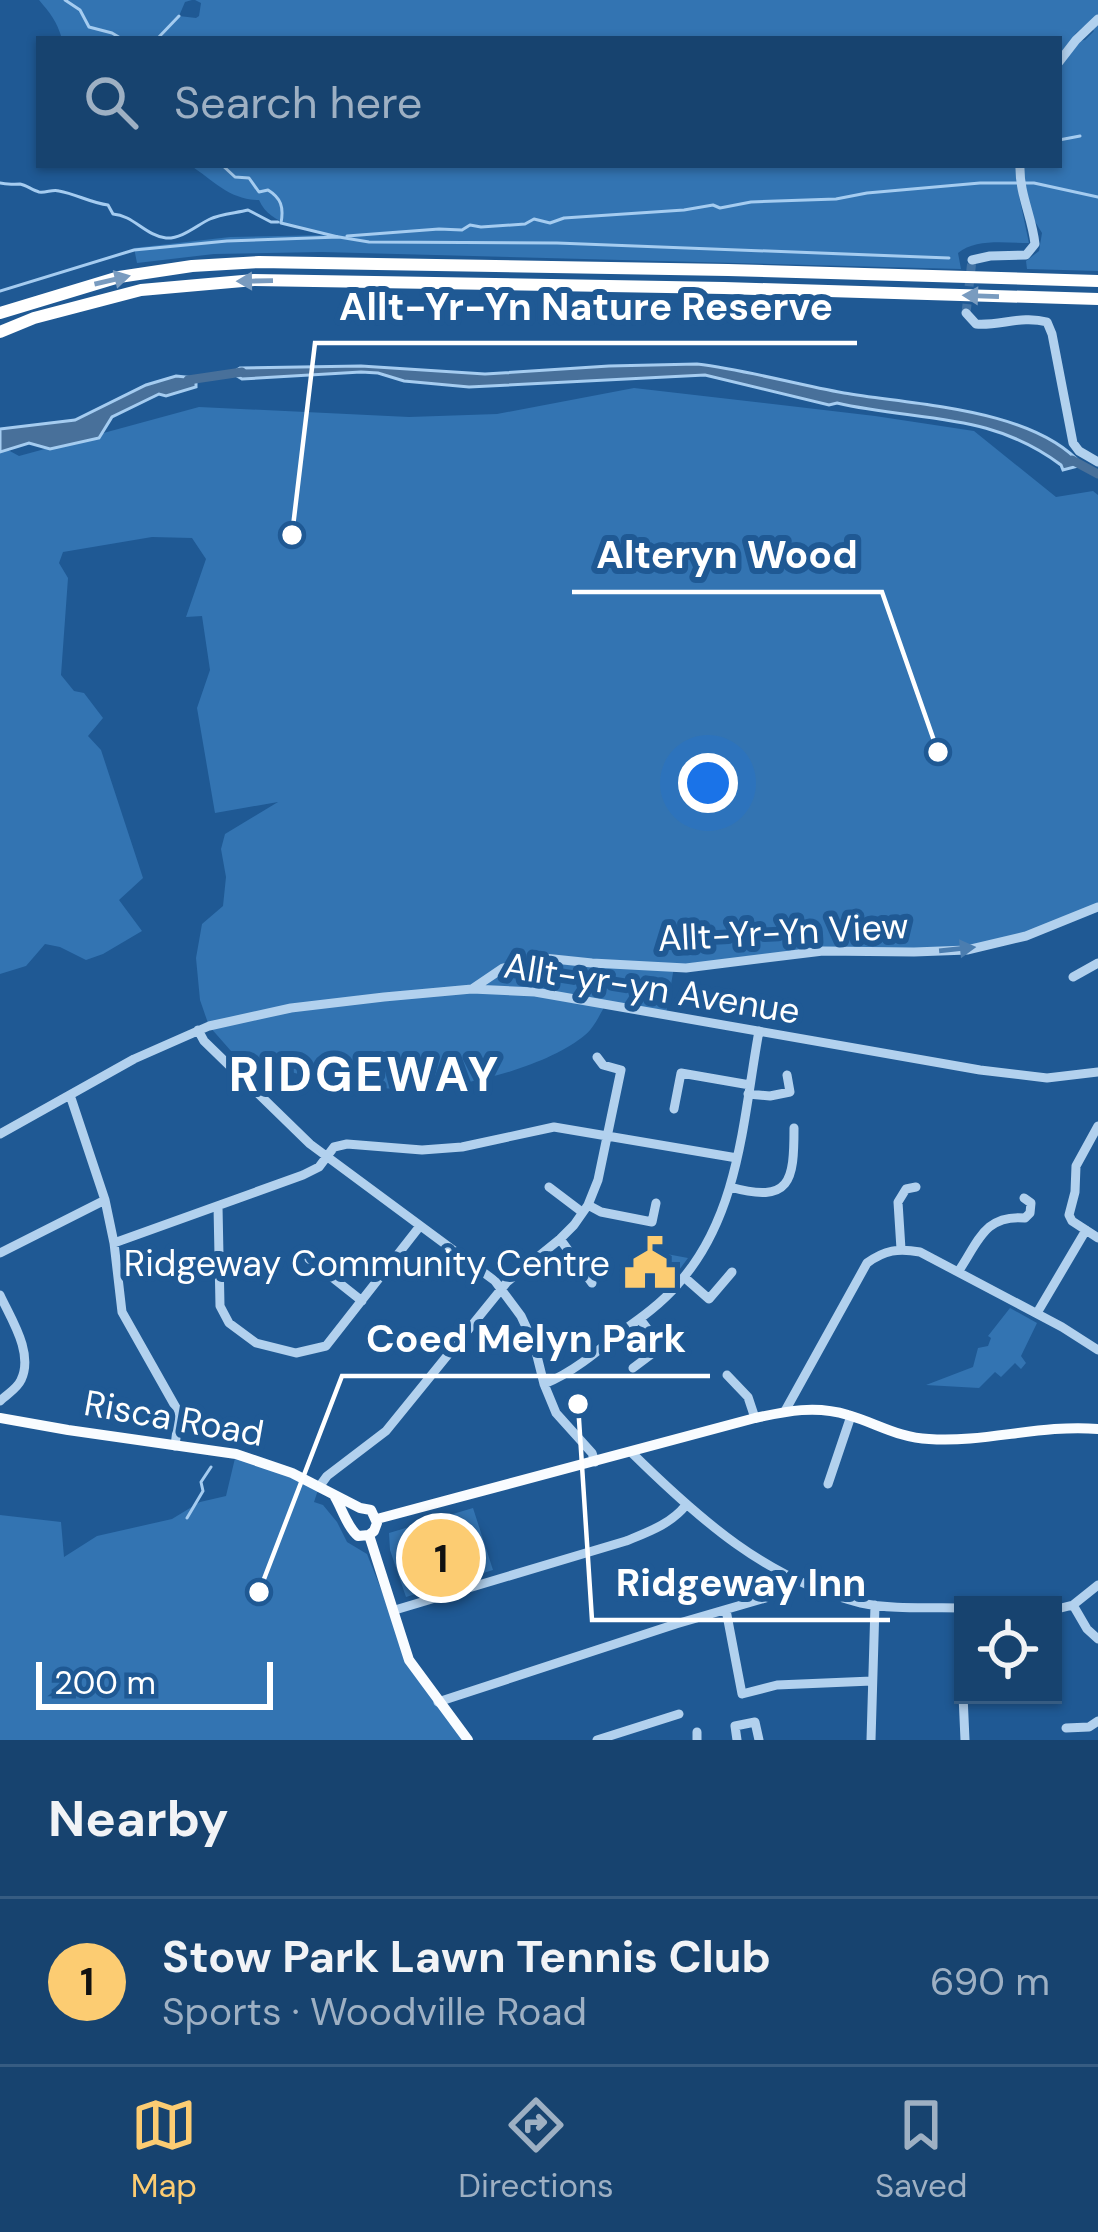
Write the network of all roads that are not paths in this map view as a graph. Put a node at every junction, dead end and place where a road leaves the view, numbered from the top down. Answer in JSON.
{"nodes":[{"id":1,"x":1098,"y":19,"type":"edge"},
{"id":2,"x":1062,"y":58,"type":"edge"},
{"id":3,"x":1021,"y":168,"type":"edge"},
{"id":4,"x":972,"y":260,"type":"dead end"},
{"id":5,"x":1098,"y":281,"type":"edge"},
{"id":6,"x":1098,"y":299,"type":"edge"},
{"id":7,"x":0,"y":313,"type":"edge"},
{"id":8,"x":966,"y":313,"type":"dead end"},
{"id":9,"x":0,"y":332,"type":"edge"},
{"id":10,"x":1098,"y":462,"type":"edge"},
{"id":11,"x":1098,"y":907,"type":"edge"},
{"id":12,"x":1098,"y":963,"type":"edge"},
{"id":13,"x":1073,"y":976,"type":"dead end"},
{"id":14,"x":472,"y":989,"type":"junction"},
{"id":15,"x":198,"y":1030,"type":"junction"},
{"id":16,"x":759,"y":1031,"type":"junction"},
{"id":17,"x":597,"y":1057,"type":"dead end"},
{"id":18,"x":1098,"y":1072,"type":"edge"},
{"id":19,"x":787,"y":1075,"type":"dead end"},
{"id":20,"x":749,"y":1089,"type":"junction"},
{"id":21,"x":70,"y":1095,"type":"junction"},
{"id":22,"x":674,"y":1109,"type":"dead end"},
{"id":23,"x":1098,"y":1126,"type":"edge"},
{"id":24,"x":794,"y":1128,"type":"dead end"},
{"id":25,"x":0,"y":1134,"type":"edge"},
{"id":26,"x":608,"y":1136,"type":"junction"},
{"id":27,"x":327,"y":1156,"type":"junction"},
{"id":28,"x":737,"y":1158,"type":"junction"},
{"id":29,"x":549,"y":1187,"type":"dead end"},
{"id":30,"x":730,"y":1187,"type":"junction"},
{"id":31,"x":1024,"y":1198,"type":"dead end"},
{"id":32,"x":105,"y":1200,"type":"junction"},
{"id":33,"x":656,"y":1203,"type":"dead end"},
{"id":34,"x":218,"y":1207,"type":"junction"},
{"id":35,"x":899,"y":1207,"type":"dead end"},
{"id":36,"x":585,"y":1208,"type":"junction"},
{"id":37,"x":420,"y":1226,"type":"junction"},
{"id":38,"x":1086,"y":1230,"type":"junction"},
{"id":39,"x":1098,"y":1238,"type":"edge"},
{"id":40,"x":560,"y":1239,"type":"junction"},
{"id":41,"x":114,"y":1243,"type":"junction"},
{"id":42,"x":901,"y":1249,"type":"junction"},
{"id":43,"x":0,"y":1252,"type":"edge"},
{"id":44,"x":309,"y":1259,"type":"dead end"},
{"id":45,"x":732,"y":1272,"type":"dead end"},
{"id":46,"x":958,"y":1272,"type":"junction"},
{"id":47,"x":684,"y":1277,"type":"junction"},
{"id":48,"x":592,"y":1283,"type":"dead end"},
{"id":49,"x":502,"y":1290,"type":"junction"},
{"id":50,"x":0,"y":1295,"type":"edge"},
{"id":51,"x":362,"y":1301,"type":"junction"},
{"id":52,"x":1037,"y":1313,"type":"junction"},
{"id":53,"x":4,"y":1314,"type":"edge"},
{"id":54,"x":640,"y":1318,"type":"junction"},
{"id":55,"x":1098,"y":1350,"type":"edge"},
{"id":56,"x":632,"y":1368,"type":"dead end"},
{"id":57,"x":727,"y":1375,"type":"dead end"},
{"id":58,"x":544,"y":1384,"type":"junction"},
{"id":59,"x":0,"y":1401,"type":"edge"},
{"id":60,"x":785,"y":1411,"type":"junction"},
{"id":61,"x":851,"y":1416,"type":"junction"},
{"id":62,"x":0,"y":1418,"type":"edge"},
{"id":63,"x":755,"y":1418,"type":"junction"},
{"id":64,"x":1098,"y":1430,"type":"edge"},
{"id":65,"x":175,"y":1446,"type":"junction"},
{"id":66,"x":632,"y":1453,"type":"junction"},
{"id":67,"x":595,"y":1462,"type":"junction"},
{"id":68,"x":828,"y":1484,"type":"dead end"},
{"id":69,"x":319,"y":1486,"type":"junction"},
{"id":70,"x":333,"y":1495,"type":"junction"},
{"id":71,"x":686,"y":1505,"type":"junction"},
{"id":72,"x":360,"y":1508,"type":"junction"},
{"id":73,"x":377,"y":1519,"type":"junction"},
{"id":74,"x":349,"y":1521,"type":"junction"},
{"id":75,"x":369,"y":1535,"type":"junction"},
{"id":76,"x":794,"y":1579,"type":"junction"},
{"id":77,"x":1098,"y":1586,"type":"edge"},
{"id":78,"x":875,"y":1605,"type":"junction"},
{"id":79,"x":1073,"y":1605,"type":"junction"},
{"id":80,"x":954,"y":1608,"type":"edge"},
{"id":81,"x":1062,"y":1608,"type":"edge"},
{"id":82,"x":395,"y":1610,"type":"junction"},
{"id":83,"x":725,"y":1610,"type":"junction"},
{"id":84,"x":1098,"y":1639,"type":"edge"},
{"id":85,"x":872,"y":1681,"type":"junction"},
{"id":86,"x":438,"y":1702,"type":"junction"},
{"id":87,"x":963,"y":1704,"type":"edge"},
{"id":88,"x":679,"y":1714,"type":"dead end"},
{"id":89,"x":1098,"y":1721,"type":"edge"},
{"id":90,"x":1066,"y":1728,"type":"dead end"},
{"id":91,"x":468,"y":1740,"type":"edge"},
{"id":92,"x":597,"y":1740,"type":"edge"},
{"id":93,"x":737,"y":1740,"type":"edge"},
{"id":94,"x":759,"y":1740,"type":"edge"},
{"id":95,"x":871,"y":1740,"type":"edge"},
{"id":96,"x":965,"y":1740,"type":"edge"}],
"edges":[{"from":1,"to":2,"type":"street"},
{"from":3,"to":4,"type":"street"},
{"from":7,"to":5,"type":"highway","one_way":true},
{"from":6,"to":9,"type":"highway","one_way":true},
{"from":8,"to":10,"type":"street"},
{"from":14,"to":11,"type":"street","name":"Allt-Yr-Yn View","one_way":true},
{"from":12,"to":13,"type":"street"},
{"from":14,"to":15,"type":"street","name":"Allt-yr-yn Avenue"},
{"from":14,"to":16,"type":"street","name":"Allt-yr-yn Avenue"},
{"from":15,"to":21,"type":"street"},
{"from":15,"to":27,"type":"street"},
{"from":16,"to":18,"type":"street","name":"Allt-yr-yn Avenue"},
{"from":16,"to":20,"type":"street"},
{"from":17,"to":26,"type":"street"},
{"from":19,"to":20,"type":"street"},
{"from":20,"to":22,"type":"street"},
{"from":20,"to":28,"type":"street"},
{"from":21,"to":25,"type":"street"},
{"from":21,"to":32,"type":"street"},
{"from":23,"to":38,"type":"street"},
{"from":24,"to":30,"type":"street"},
{"from":26,"to":27,"type":"street"},
{"from":26,"to":28,"type":"street"},
{"from":26,"to":36,"type":"street"},
{"from":27,"to":34,"type":"street"},
{"from":27,"to":37,"type":"street"},
{"from":28,"to":30,"type":"street"},
{"from":29,"to":36,"type":"street"},
{"from":30,"to":47,"type":"street"},
{"from":31,"to":46,"type":"street"},
{"from":32,"to":41,"type":"street"},
{"from":32,"to":43,"type":"street"},
{"from":33,"to":36,"type":"street"},
{"from":34,"to":41,"type":"street"},
{"from":34,"to":51,"type":"street"},
{"from":35,"to":42,"type":"street"},
{"from":36,"to":40,"type":"street"},
{"from":37,"to":49,"type":"street"},
{"from":37,"to":51,"type":"street"},
{"from":38,"to":39,"type":"street"},
{"from":38,"to":52,"type":"street"},
{"from":40,"to":48,"type":"street"},
{"from":40,"to":49,"type":"street"},
{"from":41,"to":65,"type":"street"},
{"from":42,"to":46,"type":"street"},
{"from":42,"to":60,"type":"street"},
{"from":44,"to":51,"type":"street"},
{"from":45,"to":47,"type":"street"},
{"from":46,"to":52,"type":"street"},
{"from":47,"to":54,"type":"street"},
{"from":49,"to":58,"type":"street"},
{"from":49,"to":69,"type":"street"},
{"from":50,"to":53,"type":"street"},
{"from":52,"to":55,"type":"street"},
{"from":53,"to":59,"type":"street"},
{"from":54,"to":56,"type":"street"},
{"from":54,"to":58,"type":"street"},
{"from":57,"to":63,"type":"street"},
{"from":58,"to":67,"type":"street"},
{"from":60,"to":61,"type":"main road"},
{"from":60,"to":63,"type":"main road"},
{"from":61,"to":64,"type":"main road"},
{"from":61,"to":68,"type":"street"},
{"from":62,"to":65,"type":"main road","name":"Risca Road"},
{"from":63,"to":66,"type":"main road"},
{"from":65,"to":69,"type":"main road","name":"Risca Road"},
{"from":66,"to":67,"type":"main road"},
{"from":66,"to":71,"type":"street"},
{"from":67,"to":73,"type":"main road"},
{"from":69,"to":70,"type":"main road","name":"Risca Road"},
{"from":70,"to":72,"type":"main road","name":"Risca Road"},
{"from":70,"to":74,"type":"main road","name":"Risca Road"},
{"from":71,"to":76,"type":"street"},
{"from":71,"to":82,"type":"street"},
{"from":72,"to":73,"type":"main road"},
{"from":72,"to":74,"type":"main road"},
{"from":73,"to":75,"type":"main road"},
{"from":74,"to":75,"type":"main road"},
{"from":75,"to":82,"type":"main road"},
{"from":76,"to":78,"type":"street"},
{"from":76,"to":83,"type":"street"},
{"from":77,"to":79,"type":"street"},
{"from":78,"to":80,"type":"street"},
{"from":78,"to":85,"type":"street"},
{"from":79,"to":81,"type":"street"},
{"from":79,"to":84,"type":"street"},
{"from":82,"to":86,"type":"main road"},
{"from":83,"to":85,"type":"street"},
{"from":83,"to":86,"type":"street"},
{"from":85,"to":95,"type":"street"},
{"from":86,"to":91,"type":"main road"},
{"from":87,"to":96,"type":"street"},
{"from":88,"to":92,"type":"street"},
{"from":89,"to":90,"type":"street"},
{"from":93,"to":94,"type":"street"}]}
